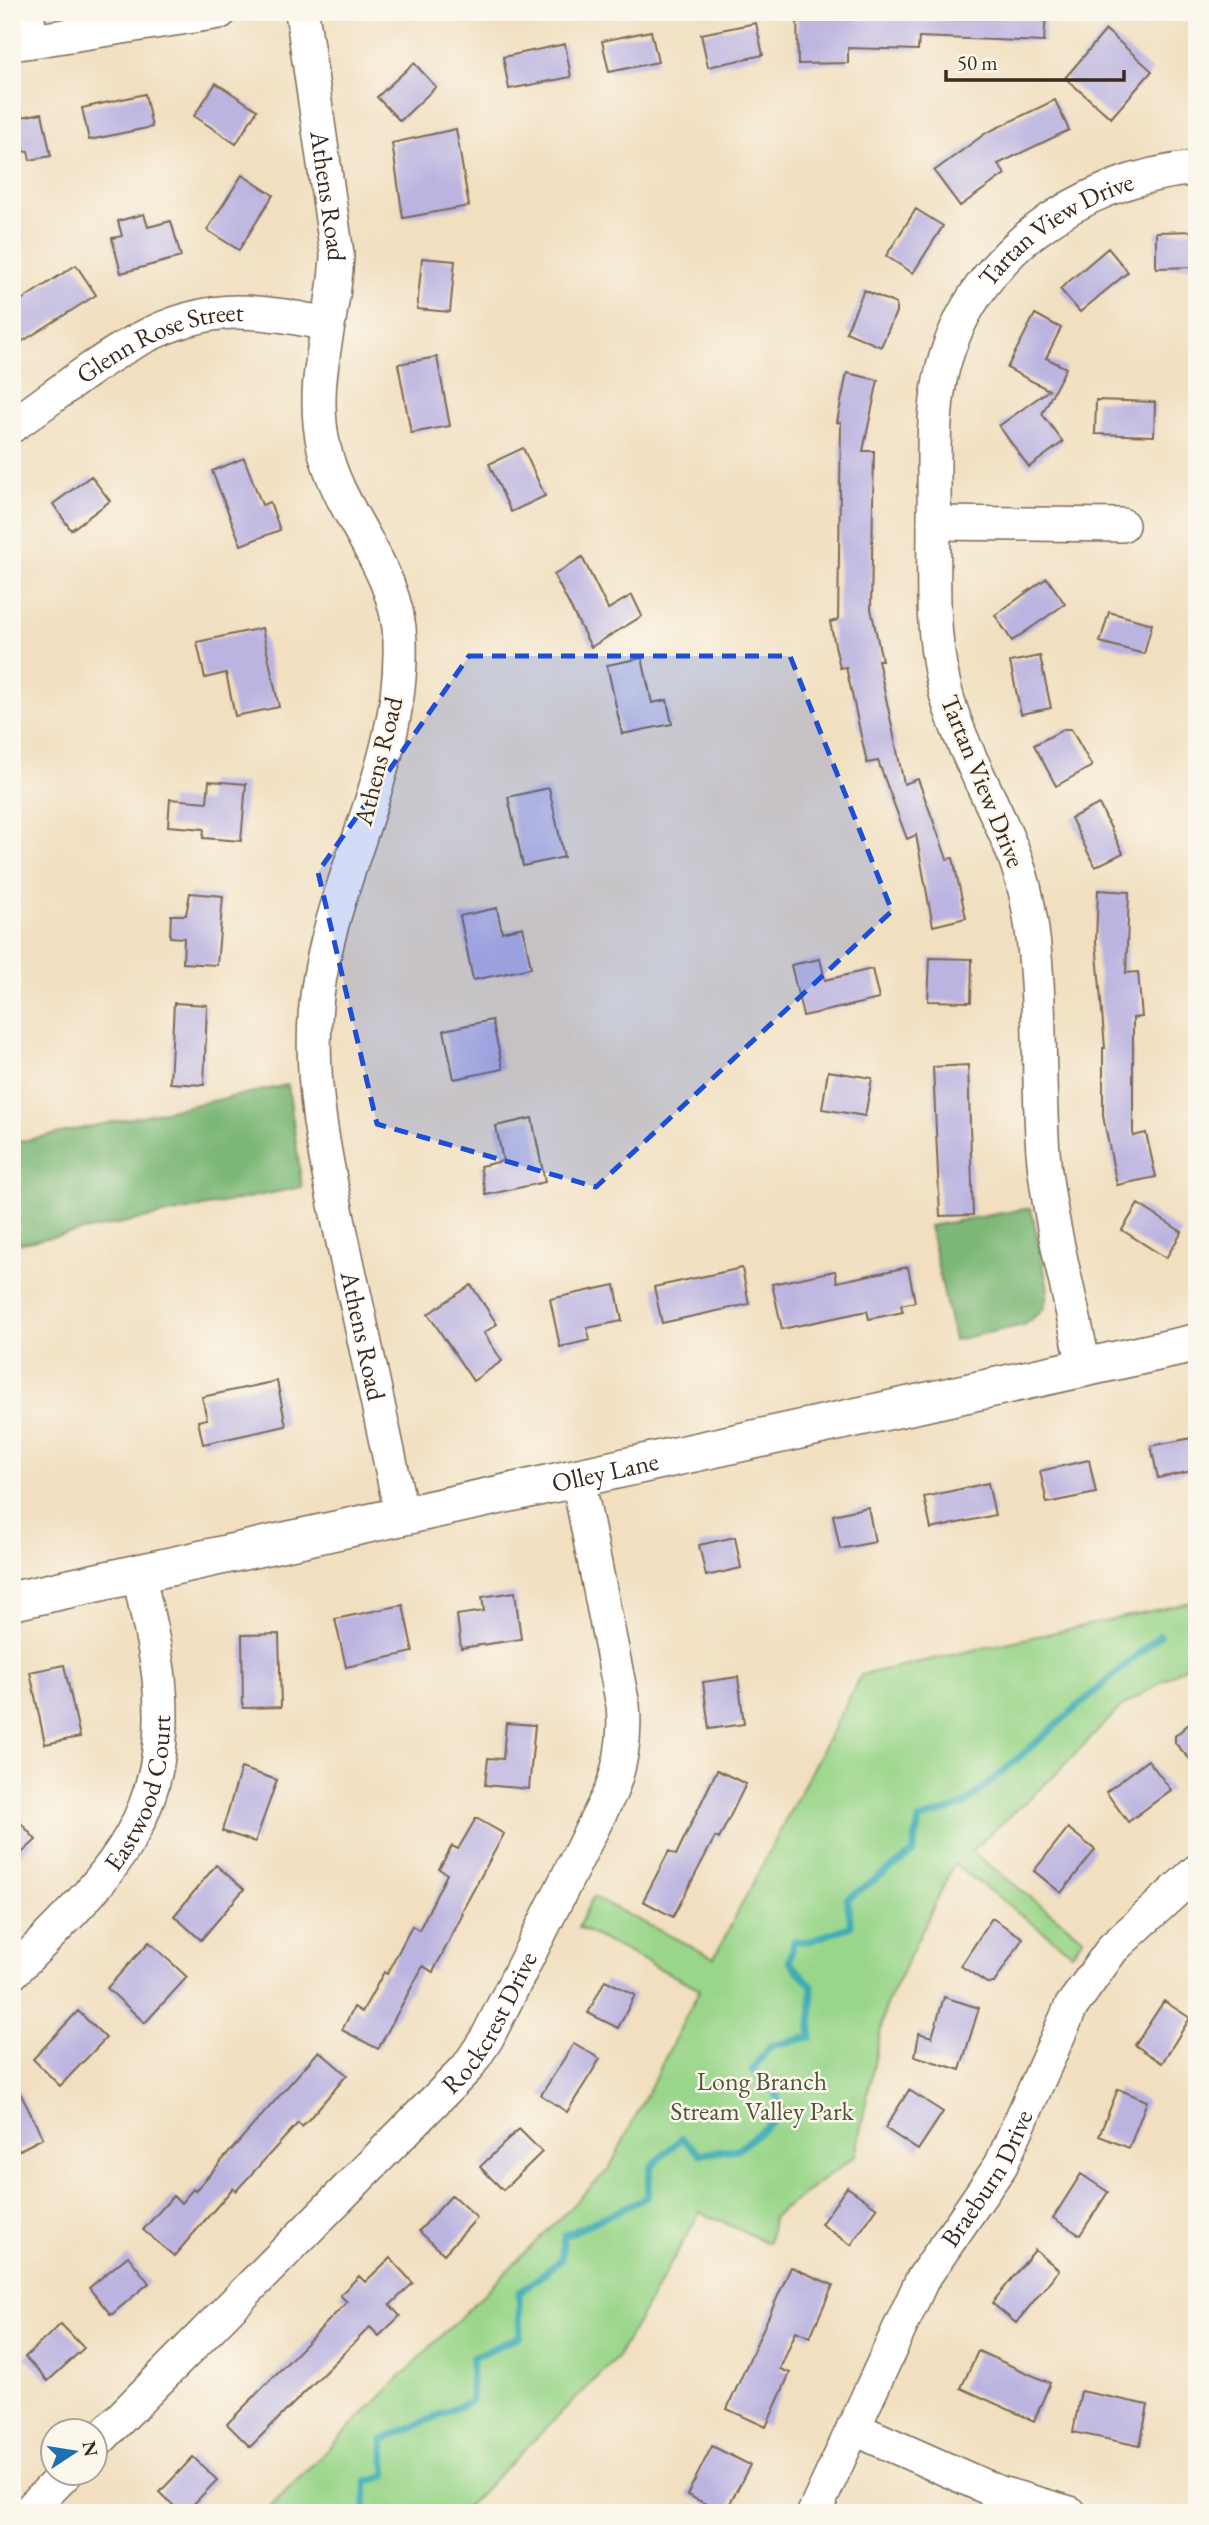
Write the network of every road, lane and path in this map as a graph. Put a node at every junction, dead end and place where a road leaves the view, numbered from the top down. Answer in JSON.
{"nodes":[{"id":1,"x":220,"y":12,"type":"edge"},
{"id":2,"x":302,"y":12,"type":"edge"},
{"id":3,"x":23,"y":32,"type":"edge"},
{"id":4,"x":1197,"y":168,"type":"edge"},
{"id":5,"x":327,"y":324,"type":"junction"},
{"id":6,"x":12,"y":426,"type":"edge"},
{"id":7,"x":934,"y":523,"type":"junction"},
{"id":8,"x":1122,"y":525,"type":"dead end"},
{"id":9,"x":1197,"y":1343,"type":"edge"},
{"id":10,"x":1084,"y":1368,"type":"junction"},
{"id":11,"x":578,"y":1479,"type":"junction"},
{"id":12,"x":402,"y":1517,"type":"junction"},
{"id":13,"x":139,"y":1574,"type":"junction"},
{"id":14,"x":12,"y":1601,"type":"edge"},
{"id":15,"x":1197,"y":1871,"type":"edge"},
{"id":16,"x":12,"y":1973,"type":"edge"},
{"id":17,"x":853,"y":2428,"type":"junction"},
{"id":18,"x":108,"y":2431,"type":"edge"},
{"id":19,"x":54,"y":2486,"type":"edge"},
{"id":20,"x":27,"y":2513,"type":"edge"},
{"id":21,"x":814,"y":2513,"type":"edge"},
{"id":22,"x":1070,"y":2513,"type":"edge"}],
"edges":[{"from":1,"to":3,"type":"street"},
{"from":2,"to":5,"type":"street","name":"Athens Road"},
{"from":4,"to":7,"type":"street","name":"Tartan View Drive"},
{"from":5,"to":6,"type":"street","name":"Glenn Rose Street"},
{"from":5,"to":12,"type":"street","name":"Athens Road"},
{"from":7,"to":8,"type":"street"},
{"from":7,"to":10,"type":"street","name":"Tartan View Drive"},
{"from":9,"to":10,"type":"main road","name":"Olley Lane"},
{"from":10,"to":11,"type":"main road","name":"Olley Lane"},
{"from":11,"to":12,"type":"main road","name":"Olley Lane"},
{"from":11,"to":18,"type":"street","name":"Rockcrest Drive"},
{"from":12,"to":13,"type":"main road","name":"Olley Lane"},
{"from":13,"to":14,"type":"main road","name":"Olley Lane"},
{"from":13,"to":16,"type":"street","name":"Eastwood Court"},
{"from":15,"to":17,"type":"street","name":"Braeburn Drive"},
{"from":17,"to":21,"type":"street","name":"Braeburn Drive"},
{"from":17,"to":22,"type":"street"},
{"from":19,"to":20,"type":"street"}]}
